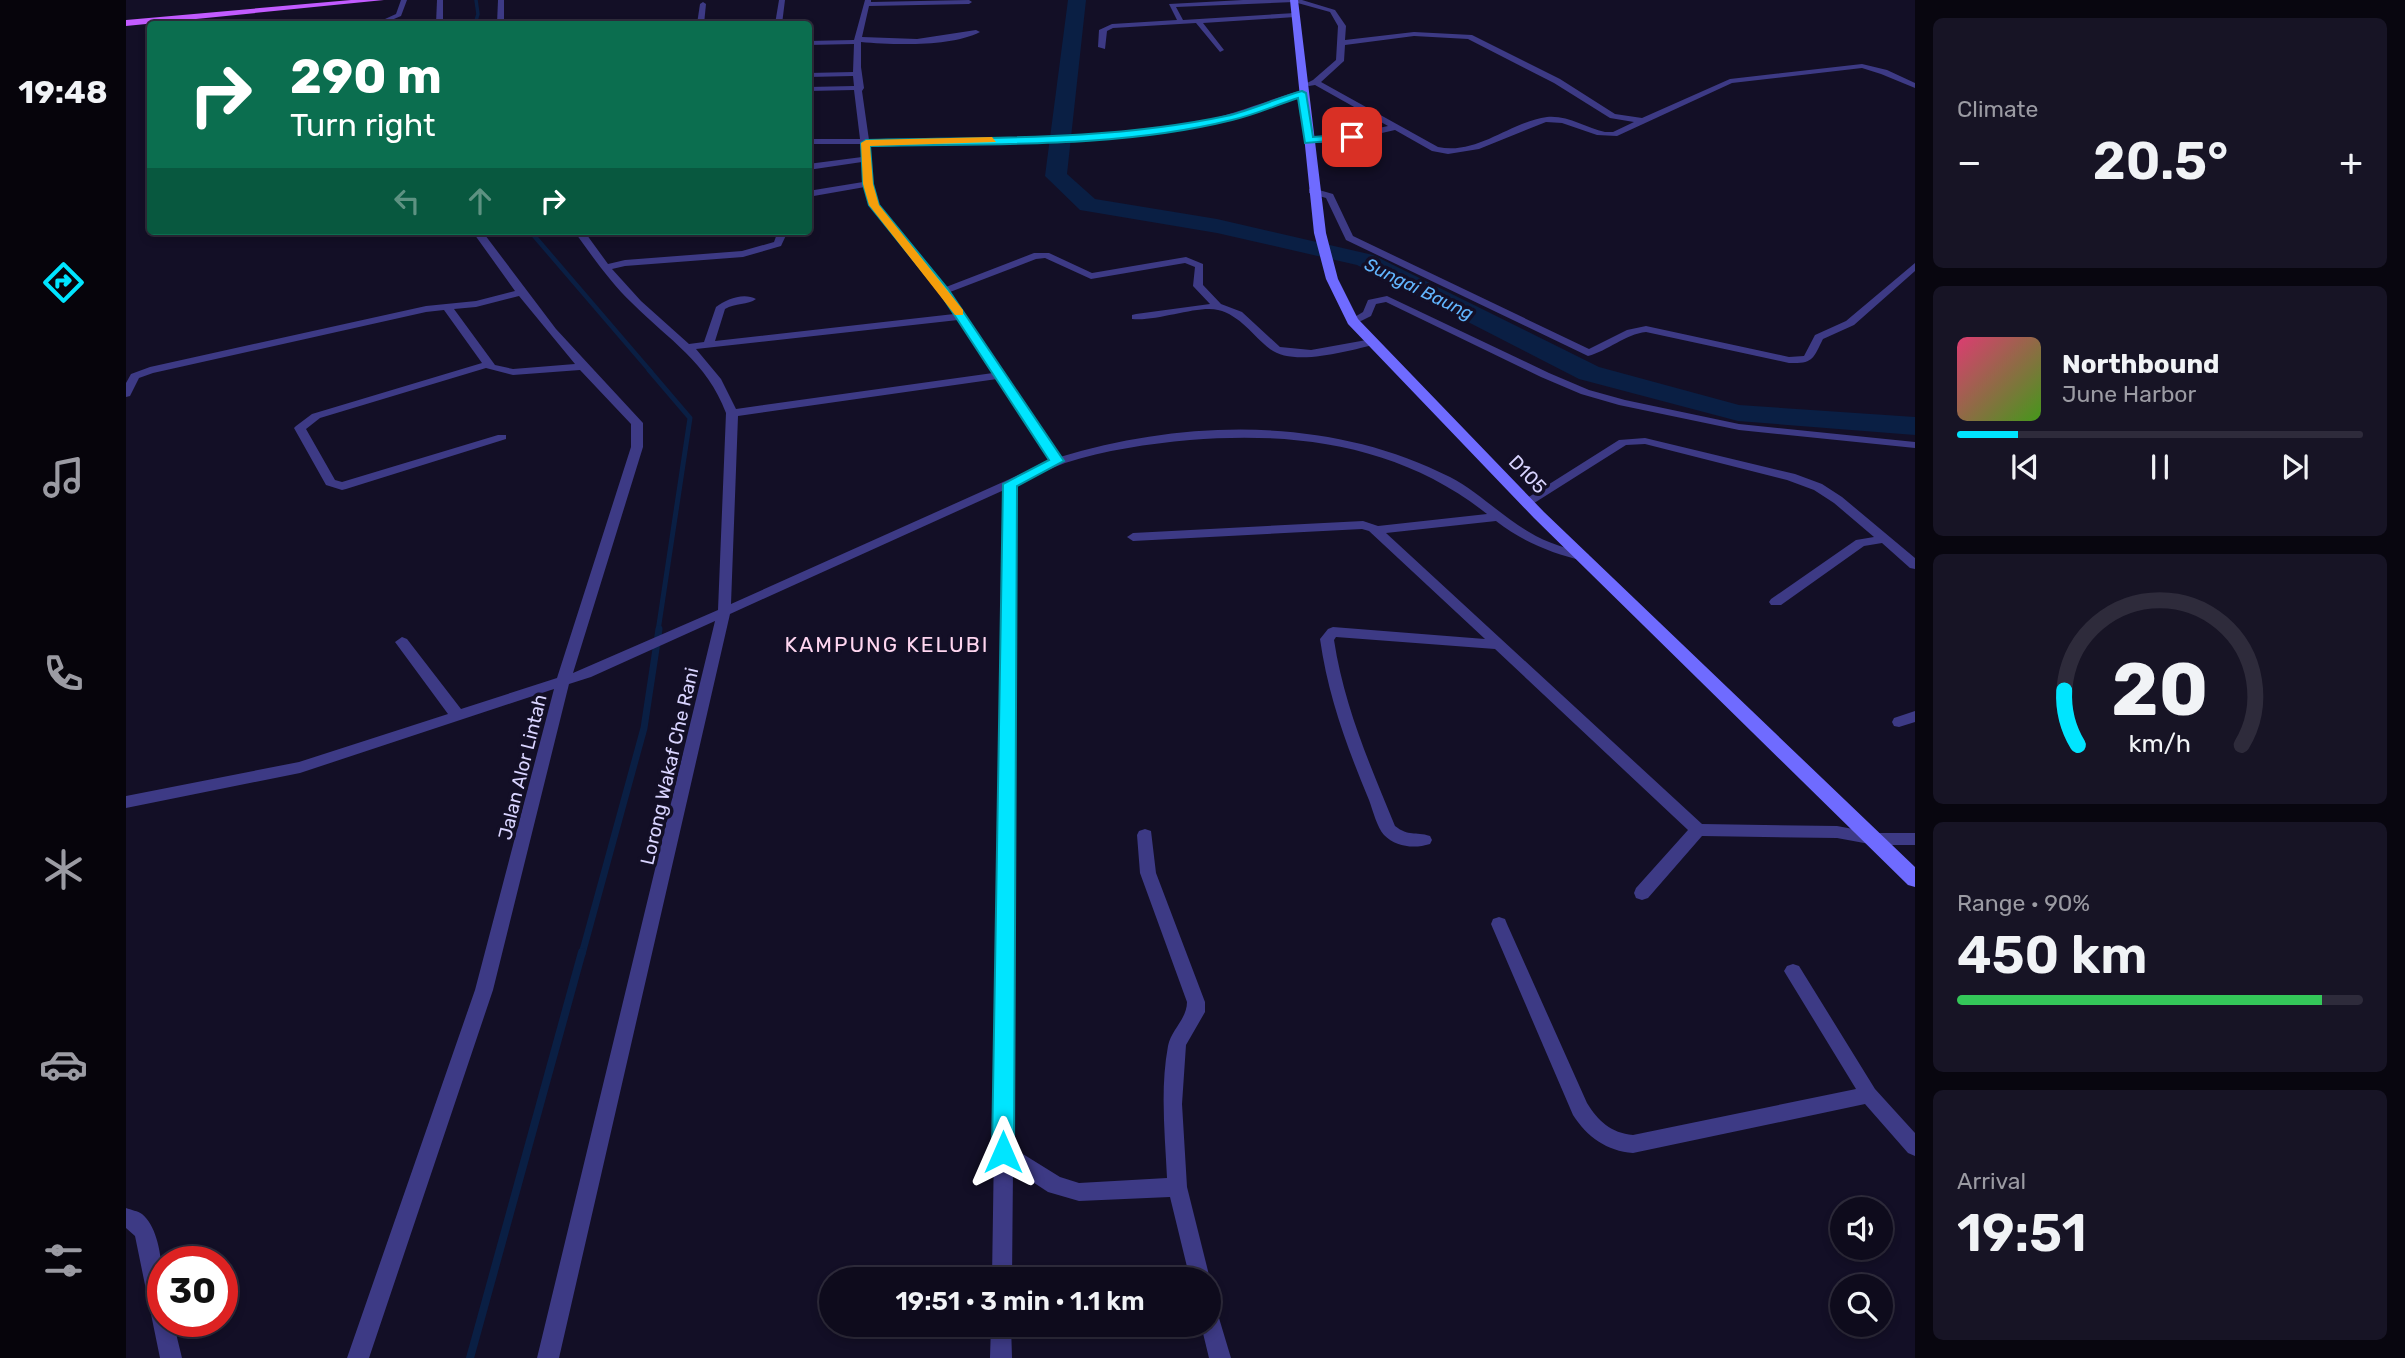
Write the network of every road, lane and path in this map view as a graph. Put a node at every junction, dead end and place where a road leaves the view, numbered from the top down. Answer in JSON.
{"nodes":[{"id":1,"x":361,"y":0,"type":"edge"},
{"id":2,"x":380,"y":0,"type":"edge"},
{"id":3,"x":404,"y":0,"type":"edge"},
{"id":4,"x":440,"y":0,"type":"edge"},
{"id":5,"x":501,"y":0,"type":"edge"},
{"id":6,"x":782,"y":0,"type":"edge"},
{"id":7,"x":1294,"y":0,"type":"edge"},
{"id":8,"x":867,"y":2,"type":"edge"},
{"id":9,"x":969,"y":2,"type":"dead end"},
{"id":10,"x":341,"y":3,"type":"junction"},
{"id":11,"x":703,"y":4,"type":"dead end"},
{"id":12,"x":1295,"y":15,"type":"junction"},
{"id":13,"x":147,"y":21,"type":"edge"},
{"id":14,"x":148,"y":21,"type":"edge"},
{"id":15,"x":384,"y":21,"type":"edge"},
{"id":16,"x":440,"y":21,"type":"edge"},
{"id":17,"x":500,"y":21,"type":"edge"},
{"id":18,"x":700,"y":21,"type":"edge"},
{"id":19,"x":779,"y":21,"type":"edge"},
{"id":20,"x":126,"y":23,"type":"edge"},
{"id":21,"x":1182,"y":23,"type":"junction"},
{"id":22,"x":1200,"y":23,"type":"junction"},
{"id":23,"x":976,"y":32,"type":"dead end"},
{"id":24,"x":858,"y":40,"type":"junction"},
{"id":25,"x":812,"y":43,"type":"edge"},
{"id":26,"x":1341,"y":43,"type":"junction"},
{"id":27,"x":1102,"y":47,"type":"dead end"},
{"id":28,"x":1220,"y":50,"type":"dead end"},
{"id":29,"x":859,"y":74,"type":"junction"},
{"id":30,"x":812,"y":75,"type":"edge"},
{"id":31,"x":1316,"y":82,"type":"junction"},
{"id":32,"x":1915,"y":86,"type":"edge"},
{"id":33,"x":860,"y":88,"type":"junction"},
{"id":34,"x":812,"y":89,"type":"edge"},
{"id":35,"x":1302,"y":90,"type":"junction"},
{"id":36,"x":1640,"y":120,"type":"junction"},
{"id":37,"x":1395,"y":127,"type":"junction"},
{"id":38,"x":1309,"y":141,"type":"junction"},
{"id":39,"x":865,"y":142,"type":"junction"},
{"id":40,"x":812,"y":143,"type":"edge"},
{"id":41,"x":867,"y":159,"type":"junction"},
{"id":42,"x":812,"y":166,"type":"edge"},
{"id":43,"x":868,"y":184,"type":"junction"},
{"id":44,"x":1312,"y":191,"type":"junction"},
{"id":45,"x":812,"y":193,"type":"edge"},
{"id":46,"x":480,"y":235,"type":"edge"},
{"id":47,"x":582,"y":235,"type":"edge"},
{"id":48,"x":781,"y":235,"type":"edge"},
{"id":49,"x":1915,"y":265,"type":"edge"},
{"id":50,"x":606,"y":268,"type":"junction"},
{"id":51,"x":944,"y":291,"type":"junction"},
{"id":52,"x":519,"y":293,"type":"junction"},
{"id":53,"x":751,"y":299,"type":"dead end"},
{"id":54,"x":1217,"y":306,"type":"junction"},
{"id":55,"x":447,"y":307,"type":"junction"},
{"id":56,"x":962,"y":316,"type":"junction"},
{"id":57,"x":1136,"y":317,"type":"dead end"},
{"id":58,"x":1353,"y":321,"type":"junction"},
{"id":59,"x":709,"y":342,"type":"junction"},
{"id":60,"x":1372,"y":342,"type":"junction"},
{"id":61,"x":688,"y":347,"type":"junction"},
{"id":62,"x":488,"y":364,"type":"junction"},
{"id":63,"x":580,"y":367,"type":"junction"},
{"id":64,"x":998,"y":376,"type":"junction"},
{"id":65,"x":126,"y":394,"type":"edge"},
{"id":66,"x":732,"y":413,"type":"junction"},
{"id":67,"x":502,"y":437,"type":"dead end"},
{"id":68,"x":1915,"y":445,"type":"edge"},
{"id":69,"x":1057,"y":461,"type":"junction"},
{"id":70,"x":1010,"y":484,"type":"junction"},
{"id":71,"x":1527,"y":502,"type":"junction"},
{"id":72,"x":1499,"y":517,"type":"junction"},
{"id":73,"x":1377,"y":530,"type":"junction"},
{"id":74,"x":1133,"y":537,"type":"dead end"},
{"id":75,"x":1885,"y":539,"type":"junction"},
{"id":76,"x":1584,"y":557,"type":"junction"},
{"id":77,"x":1915,"y":565,"type":"edge"},
{"id":78,"x":1776,"y":602,"type":"dead end"},
{"id":79,"x":724,"y":613,"type":"junction"},
{"id":80,"x":401,"y":642,"type":"dead end"},
{"id":81,"x":1498,"y":645,"type":"junction"},
{"id":82,"x":564,"y":682,"type":"junction"},
{"id":83,"x":457,"y":715,"type":"junction"},
{"id":84,"x":1915,"y":716,"type":"edge"},
{"id":85,"x":1899,"y":723,"type":"dead end"},
{"id":86,"x":126,"y":802,"type":"edge"},
{"id":87,"x":1698,"y":830,"type":"junction"},
{"id":88,"x":1145,"y":835,"type":"dead end"},
{"id":89,"x":1875,"y":839,"type":"junction"},
{"id":90,"x":1915,"y":839,"type":"edge"},
{"id":91,"x":1423,"y":840,"type":"dead end"},
{"id":92,"x":1915,"y":879,"type":"edge"},
{"id":93,"x":1642,"y":893,"type":"dead end"},
{"id":94,"x":1499,"y":924,"type":"dead end"},
{"id":95,"x":1793,"y":971,"type":"dead end"},
{"id":96,"x":1869,"y":1095,"type":"junction"},
{"id":97,"x":1915,"y":1147,"type":"edge"},
{"id":98,"x":1003,"y":1152,"type":"junction"},
{"id":99,"x":1177,"y":1187,"type":"junction"},
{"id":100,"x":126,"y":1218,"type":"edge"},
{"id":101,"x":147,"y":1246,"type":"edge"},
{"id":102,"x":1002,"y":1267,"type":"edge"},
{"id":103,"x":1197,"y":1267,"type":"edge"},
{"id":104,"x":166,"y":1337,"type":"edge"},
{"id":105,"x":1001,"y":1337,"type":"edge"},
{"id":106,"x":1215,"y":1337,"type":"edge"},
{"id":107,"x":171,"y":1358,"type":"edge"},
{"id":108,"x":358,"y":1358,"type":"edge"},
{"id":109,"x":548,"y":1358,"type":"edge"},
{"id":110,"x":1001,"y":1358,"type":"edge"},
{"id":111,"x":1220,"y":1358,"type":"edge"}],
"edges":[{"from":1,"to":10,"type":"main road"},
{"from":2,"to":10,"type":"main road"},
{"from":3,"to":15,"type":"street"},
{"from":4,"to":16,"type":"street"},
{"from":5,"to":17,"type":"street"},
{"from":6,"to":19,"type":"street"},
{"from":7,"to":12,"type":"street","name":"D105"},
{"from":7,"to":21,"type":"street"},
{"from":7,"to":26,"type":"street"},
{"from":8,"to":9,"type":"street"},
{"from":8,"to":24,"type":"street"},
{"from":10,"to":14,"type":"main road"},
{"from":11,"to":18,"type":"street"},
{"from":12,"to":22,"type":"street"},
{"from":12,"to":35,"type":"street","name":"D105"},
{"from":13,"to":20,"type":"main road"},
{"from":21,"to":22,"type":"street"},
{"from":21,"to":27,"type":"street"},
{"from":22,"to":28,"type":"street"},
{"from":23,"to":24,"type":"street"},
{"from":24,"to":25,"type":"street"},
{"from":24,"to":29,"type":"street"},
{"from":26,"to":31,"type":"street"},
{"from":26,"to":36,"type":"street"},
{"from":29,"to":30,"type":"street"},
{"from":29,"to":33,"type":"street"},
{"from":31,"to":35,"type":"street"},
{"from":31,"to":37,"type":"street"},
{"from":32,"to":36,"type":"street"},
{"from":33,"to":34,"type":"street"},
{"from":33,"to":39,"type":"street"},
{"from":35,"to":38,"type":"street","name":"D105"},
{"from":35,"to":39,"type":"street"},
{"from":36,"to":37,"type":"street"},
{"from":37,"to":38,"type":"street"},
{"from":38,"to":44,"type":"street","name":"D105"},
{"from":39,"to":40,"type":"street"},
{"from":39,"to":41,"type":"street"},
{"from":41,"to":42,"type":"street"},
{"from":41,"to":43,"type":"street"},
{"from":43,"to":45,"type":"street"},
{"from":43,"to":51,"type":"street"},
{"from":44,"to":49,"type":"street"},
{"from":44,"to":58,"type":"street","name":"D105"},
{"from":46,"to":52,"type":"street","name":"Jalan Alor Lintah"},
{"from":47,"to":50,"type":"street","name":"Lorong Wakaf Che Rani"},
{"from":48,"to":50,"type":"street"},
{"from":50,"to":61,"type":"street","name":"Lorong Wakaf Che Rani"},
{"from":51,"to":54,"type":"street"},
{"from":51,"to":56,"type":"street"},
{"from":52,"to":55,"type":"street"},
{"from":52,"to":63,"type":"street","name":"Jalan Alor Lintah"},
{"from":53,"to":59,"type":"street"},
{"from":54,"to":57,"type":"street"},
{"from":54,"to":60,"type":"street"},
{"from":55,"to":62,"type":"street"},
{"from":55,"to":65,"type":"street"},
{"from":56,"to":59,"type":"street"},
{"from":56,"to":64,"type":"street"},
{"from":58,"to":60,"type":"street","name":"D105"},
{"from":58,"to":68,"type":"street"},
{"from":59,"to":61,"type":"street"},
{"from":60,"to":71,"type":"street","name":"D105"},
{"from":61,"to":66,"type":"street","name":"Lorong Wakaf Che Rani"},
{"from":62,"to":63,"type":"street"},
{"from":62,"to":67,"type":"street"},
{"from":63,"to":82,"type":"street","name":"Jalan Alor Lintah"},
{"from":64,"to":66,"type":"street"},
{"from":64,"to":69,"type":"street"},
{"from":66,"to":79,"type":"street","name":"Lorong Wakaf Che Rani"},
{"from":69,"to":70,"type":"street"},
{"from":69,"to":72,"type":"street"},
{"from":70,"to":79,"type":"street"},
{"from":70,"to":98,"type":"street"},
{"from":71,"to":75,"type":"street"},
{"from":71,"to":76,"type":"street","name":"D105"},
{"from":72,"to":73,"type":"street"},
{"from":72,"to":76,"type":"street"},
{"from":73,"to":74,"type":"street"},
{"from":73,"to":81,"type":"street"},
{"from":75,"to":77,"type":"street"},
{"from":75,"to":78,"type":"street"},
{"from":76,"to":89,"type":"street","name":"D105"},
{"from":79,"to":82,"type":"street"},
{"from":79,"to":109,"type":"street","name":"Lorong Wakaf Che Rani"},
{"from":80,"to":83,"type":"street"},
{"from":81,"to":87,"type":"street"},
{"from":81,"to":91,"type":"street"},
{"from":82,"to":83,"type":"street"},
{"from":82,"to":108,"type":"street","name":"Jalan Alor Lintah"},
{"from":83,"to":86,"type":"street"},
{"from":84,"to":85,"type":"street"},
{"from":87,"to":89,"type":"street"},
{"from":87,"to":93,"type":"street"},
{"from":88,"to":99,"type":"street"},
{"from":89,"to":90,"type":"street"},
{"from":89,"to":92,"type":"street","name":"D105"},
{"from":94,"to":96,"type":"street"},
{"from":95,"to":96,"type":"street"},
{"from":96,"to":97,"type":"street"},
{"from":98,"to":99,"type":"street"},
{"from":98,"to":102,"type":"street"},
{"from":99,"to":103,"type":"street"},
{"from":100,"to":101,"type":"street"},
{"from":104,"to":107,"type":"street"},
{"from":105,"to":110,"type":"street"},
{"from":106,"to":111,"type":"street"}]}
